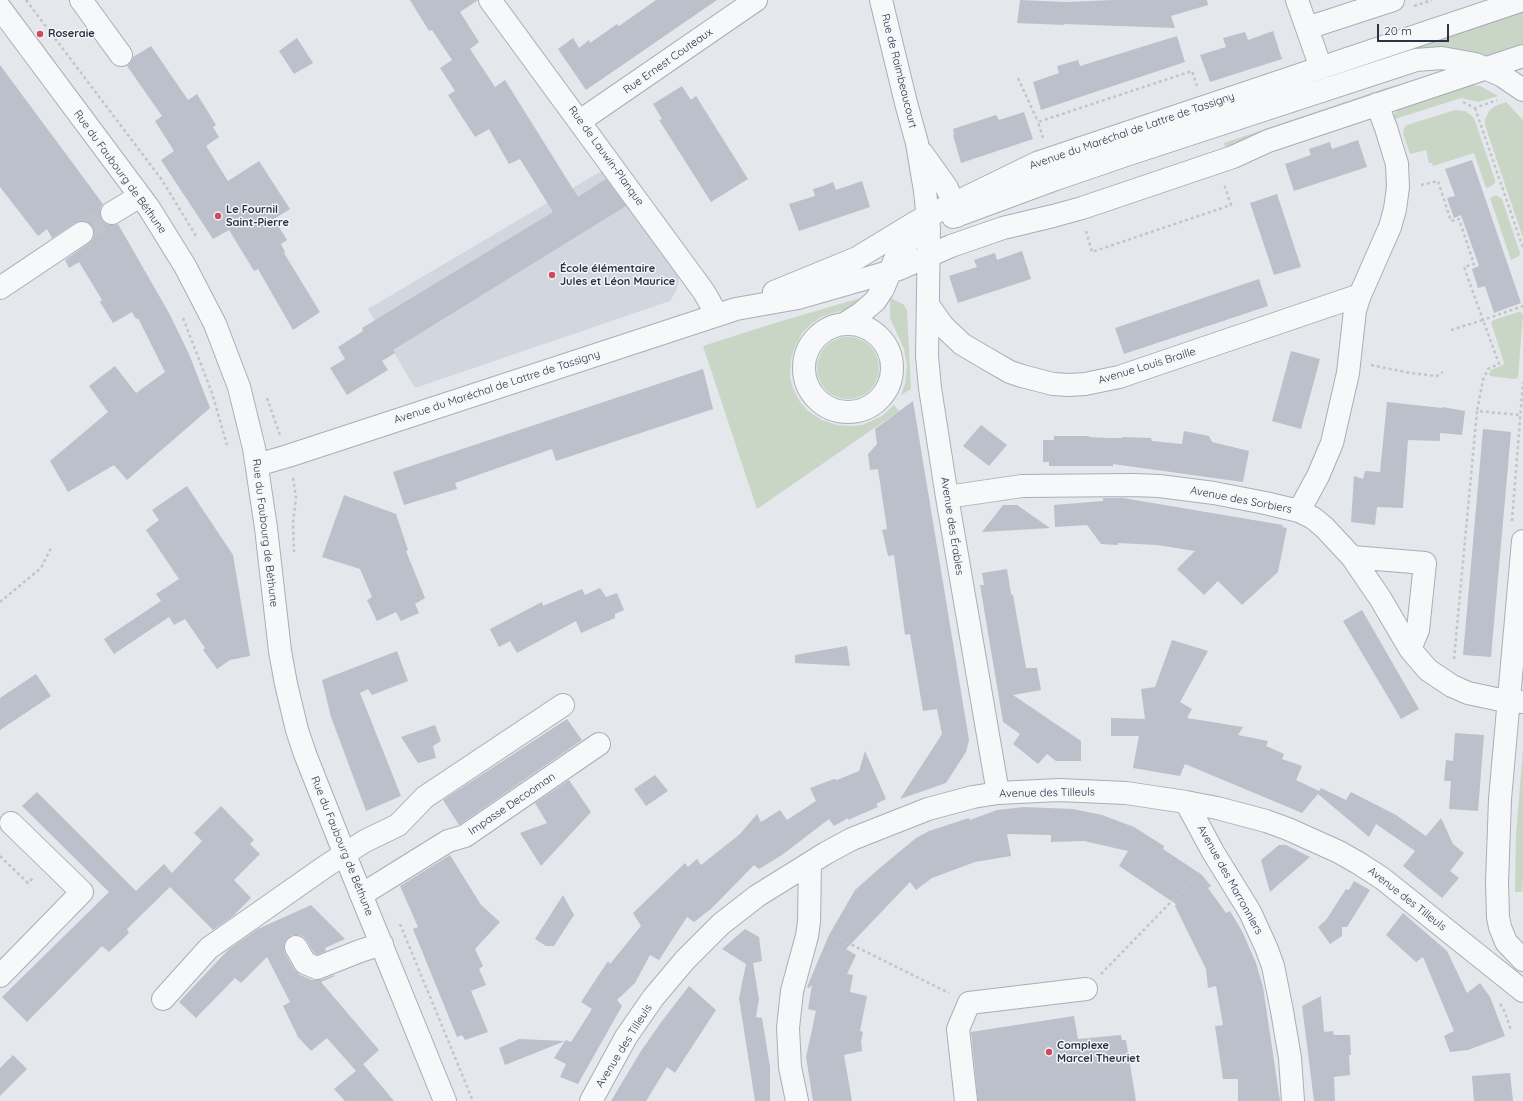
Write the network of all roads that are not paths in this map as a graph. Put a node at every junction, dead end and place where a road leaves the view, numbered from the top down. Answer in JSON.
{"nodes":[{"id":1,"x":81,"y":0,"type":"edge"},
{"id":2,"x":490,"y":0,"type":"edge"},
{"id":3,"x":756,"y":0,"type":"edge"},
{"id":4,"x":881,"y":0,"type":"edge"},
{"id":5,"x":1297,"y":0,"type":"edge"},
{"id":6,"x":1393,"y":0,"type":"edge"},
{"id":7,"x":1523,"y":0,"type":"edge"},
{"id":8,"x":0,"y":8,"type":"edge"},
{"id":9,"x":1307,"y":28,"type":"junction"},
{"id":10,"x":121,"y":55,"type":"dead end"},
{"id":11,"x":1523,"y":56,"type":"edge"},
{"id":12,"x":1321,"y":68,"type":"junction"},
{"id":13,"x":1476,"y":71,"type":"junction"},
{"id":14,"x":1523,"y":90,"type":"edge"},
{"id":15,"x":1377,"y":104,"type":"junction"},
{"id":16,"x":1523,"y":105,"type":"edge"},
{"id":17,"x":580,"y":121,"type":"junction"},
{"id":18,"x":917,"y":143,"type":"junction"},
{"id":19,"x":140,"y":196,"type":"junction"},
{"id":20,"x":112,"y":213,"type":"tunnel mouth"},
{"id":21,"x":958,"y":221,"type":"junction"},
{"id":22,"x":82,"y":233,"type":"tunnel mouth"},
{"id":23,"x":928,"y":235,"type":"junction"},
{"id":24,"x":886,"y":280,"type":"junction"},
{"id":25,"x":0,"y":288,"type":"edge"},
{"id":26,"x":1360,"y":295,"type":"junction"},
{"id":27,"x":928,"y":305,"type":"junction"},
{"id":28,"x":727,"y":312,"type":"junction"},
{"id":29,"x":844,"y":324,"type":"junction"},
{"id":30,"x":886,"y":345,"type":"junction"},
{"id":31,"x":257,"y":465,"type":"junction"},
{"id":32,"x":947,"y":497,"type":"junction"},
{"id":33,"x":1299,"y":511,"type":"junction"},
{"id":34,"x":1523,"y":541,"type":"edge"},
{"id":35,"x":1352,"y":557,"type":"junction"},
{"id":36,"x":1410,"y":649,"type":"junction"},
{"id":37,"x":1523,"y":662,"type":"edge"},
{"id":38,"x":1517,"y":701,"type":"edge"},
{"id":39,"x":563,"y":705,"type":"dead end"},
{"id":40,"x":599,"y":744,"type":"dead end"},
{"id":41,"x":998,"y":793,"type":"junction"},
{"id":42,"x":1186,"y":802,"type":"junction"},
{"id":43,"x":12,"y":823,"type":"dead end"},
{"id":44,"x":345,"y":855,"type":"junction"},
{"id":45,"x":810,"y":862,"type":"junction"},
{"id":46,"x":361,"y":895,"type":"junction"},
{"id":47,"x":382,"y":944,"type":"junction"},
{"id":48,"x":296,"y":947,"type":"dead end"},
{"id":49,"x":1523,"y":949,"type":"edge"},
{"id":50,"x":1523,"y":960,"type":"edge"},
{"id":51,"x":0,"y":976,"type":"edge"},
{"id":52,"x":1086,"y":989,"type":"road end"},
{"id":53,"x":1523,"y":991,"type":"edge"},
{"id":54,"x":163,"y":999,"type":"dead end"},
{"id":55,"x":445,"y":1101,"type":"edge"},
{"id":56,"x":591,"y":1101,"type":"edge"},
{"id":57,"x":797,"y":1101,"type":"edge"},
{"id":58,"x":966,"y":1101,"type":"edge"},
{"id":59,"x":1293,"y":1101,"type":"edge"}],
"edges":[{"from":1,"to":10,"type":"street"},
{"from":2,"to":17,"type":"street","name":"Rue de Lauwin-Planque"},
{"from":3,"to":17,"type":"street","name":"Rue Ernest Couteaux"},
{"from":4,"to":18,"type":"street","name":"Rue de Raimbeaucourt"},
{"from":5,"to":9,"type":"street"},
{"from":6,"to":9,"type":"street"},
{"from":7,"to":12,"type":"street","name":"Avenue du Maréchal de Lattre de Tassigny"},
{"from":8,"to":19,"type":"street","name":"Rue du Faubourg de Béthune"},
{"from":9,"to":12,"type":"street"},
{"from":11,"to":13,"type":"street","name":"Avenue du Maréchal de Lattre de Tassigny"},
{"from":12,"to":21,"type":"street","name":"Avenue du Maréchal de Lattre de Tassigny"},
{"from":13,"to":14,"type":"street"},
{"from":13,"to":15,"type":"street","name":"Avenue du Maréchal de Lattre de Tassigny"},
{"from":13,"to":16,"type":"street"},
{"from":13,"to":21,"type":"street"},
{"from":15,"to":21,"type":"street","name":"Avenue du Maréchal de Lattre de Tassigny"},
{"from":15,"to":26,"type":"street"},
{"from":17,"to":28,"type":"street","name":"Rue de Lauwin-Planque"},
{"from":18,"to":21,"type":"street","name":"Rue de Raimbeaucourt"},
{"from":18,"to":23,"type":"street","name":"Rue de Raimbeaucourt"},
{"from":19,"to":20,"type":"street"},
{"from":19,"to":31,"type":"street","name":"Rue du Faubourg de Béthune"},
{"from":21,"to":23,"type":"street","name":"Avenue du Maréchal de Lattre de Tassigny"},
{"from":21,"to":23,"type":"street","name":"Avenue du Maréchal de Lattre de Tassigny"},
{"from":22,"to":25,"type":"street"},
{"from":23,"to":24,"type":"street","name":"Avenue du Maréchal de Lattre de Tassigny"},
{"from":23,"to":27,"type":"street","name":"Avenue des Érables"},
{"from":23,"to":28,"type":"street","name":"Avenue du Maréchal de Lattre de Tassigny"},
{"from":24,"to":28,"type":"street","name":"Avenue du Maréchal de Lattre de Tassigny"},
{"from":24,"to":29,"type":"street"},
{"from":24,"to":30,"type":"street"},
{"from":26,"to":27,"type":"street","name":"Avenue Louis Braille"},
{"from":26,"to":33,"type":"street"},
{"from":27,"to":32,"type":"street","name":"Avenue des Érables"},
{"from":28,"to":31,"type":"street","name":"Avenue du Maréchal de Lattre de Tassigny"},
{"from":29,"to":30,"type":"street"},
{"from":29,"to":30,"type":"street"},
{"from":31,"to":44,"type":"street","name":"Rue du Faubourg de Béthune"},
{"from":32,"to":33,"type":"street","name":"Avenue des Sorbiers"},
{"from":32,"to":41,"type":"street","name":"Avenue des Érables"},
{"from":33,"to":35,"type":"street","name":"Avenue des Sorbiers"},
{"from":34,"to":38,"type":"street"},
{"from":35,"to":36,"type":"street","name":"Avenue des Sorbiers"},
{"from":35,"to":36,"type":"street"},
{"from":36,"to":38,"type":"street","name":"Avenue des Sorbiers"},
{"from":37,"to":38,"type":"street"},
{"from":38,"to":49,"type":"street"},
{"from":38,"to":50,"type":"street"},
{"from":39,"to":44,"type":"street"},
{"from":40,"to":46,"type":"street","name":"Impasse Decooman"},
{"from":41,"to":42,"type":"street","name":"Avenue des Tilleuls"},
{"from":41,"to":45,"type":"street","name":"Avenue des Tilleuls"},
{"from":42,"to":53,"type":"street","name":"Avenue des Tilleuls"},
{"from":42,"to":59,"type":"street","name":"Avenue des Marronniers"},
{"from":43,"to":51,"type":"street"},
{"from":44,"to":46,"type":"street","name":"Rue du Faubourg de Béthune"},
{"from":44,"to":54,"type":"street"},
{"from":45,"to":56,"type":"street","name":"Avenue des Tilleuls"},
{"from":45,"to":57,"type":"street"},
{"from":46,"to":47,"type":"street","name":"Rue du Faubourg de Béthune"},
{"from":47,"to":48,"type":"street"},
{"from":47,"to":55,"type":"street","name":"Rue du Faubourg de Béthune"},
{"from":52,"to":58,"type":"street"}]}
